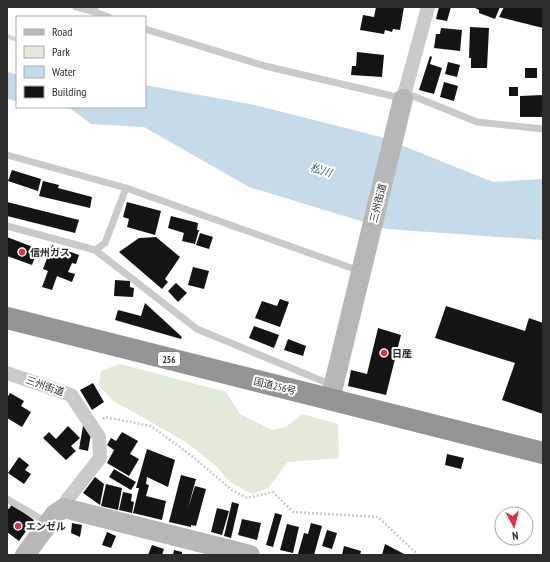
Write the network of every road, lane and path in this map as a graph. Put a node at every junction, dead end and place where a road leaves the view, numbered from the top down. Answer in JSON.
{"nodes":[{"id":1,"x":76,"y":7,"type":"edge"},
{"id":2,"x":428,"y":7,"type":"edge"},
{"id":3,"x":94,"y":9,"type":"edge"},
{"id":4,"x":108,"y":16,"type":"edge"},
{"id":5,"x":146,"y":29,"type":"edge"},
{"id":6,"x":406,"y":100,"type":"junction"},
{"id":7,"x":543,"y":129,"type":"edge"},
{"id":8,"x":7,"y":155,"type":"edge"},
{"id":9,"x":126,"y":188,"type":"junction"},
{"id":10,"x":7,"y":226,"type":"edge"},
{"id":11,"x":95,"y":250,"type":"junction"},
{"id":12,"x":363,"y":266,"type":"junction"},
{"id":13,"x":7,"y":318,"type":"edge"},
{"id":14,"x":7,"y":373,"type":"edge"},
{"id":15,"x":332,"y":393,"type":"junction"},
{"id":16,"x":93,"y":427,"type":"junction"},
{"id":17,"x":543,"y":453,"type":"edge"},
{"id":18,"x":7,"y":499,"type":"edge"},
{"id":19,"x":64,"y":508,"type":"junction"},
{"id":20,"x":48,"y":524,"type":"junction"},
{"id":21,"x":417,"y":554,"type":"dead end"},
{"id":22,"x":25,"y":555,"type":"edge"},
{"id":23,"x":250,"y":555,"type":"edge"}],
"edges":[{"from":1,"to":3,"type":"lane"},
{"from":2,"to":6,"type":"street","name":"三州街道"},
{"from":3,"to":4,"type":"lane"},
{"from":5,"to":6,"type":"lane"},
{"from":6,"to":7,"type":"lane"},
{"from":6,"to":12,"type":"street","name":"三州街道"},
{"from":8,"to":9,"type":"lane"},
{"from":9,"to":11,"type":"lane"},
{"from":9,"to":12,"type":"lane"},
{"from":10,"to":11,"type":"lane"},
{"from":11,"to":15,"type":"lane"},
{"from":12,"to":15,"type":"street","name":"三州街道"},
{"from":13,"to":15,"type":"highway","name":"国道256号","number":"256"},
{"from":14,"to":16,"type":"street","name":"三州街道"},
{"from":15,"to":17,"type":"highway","name":"国道256号","number":"256"},
{"from":16,"to":19,"type":"street","name":"三州街道"},
{"from":16,"to":21,"type":"path"},
{"from":18,"to":20,"type":"lane"},
{"from":19,"to":20,"type":"street","name":"三州街道"},
{"from":19,"to":23,"type":"street"},
{"from":20,"to":22,"type":"street","name":"三州街道"}]}
